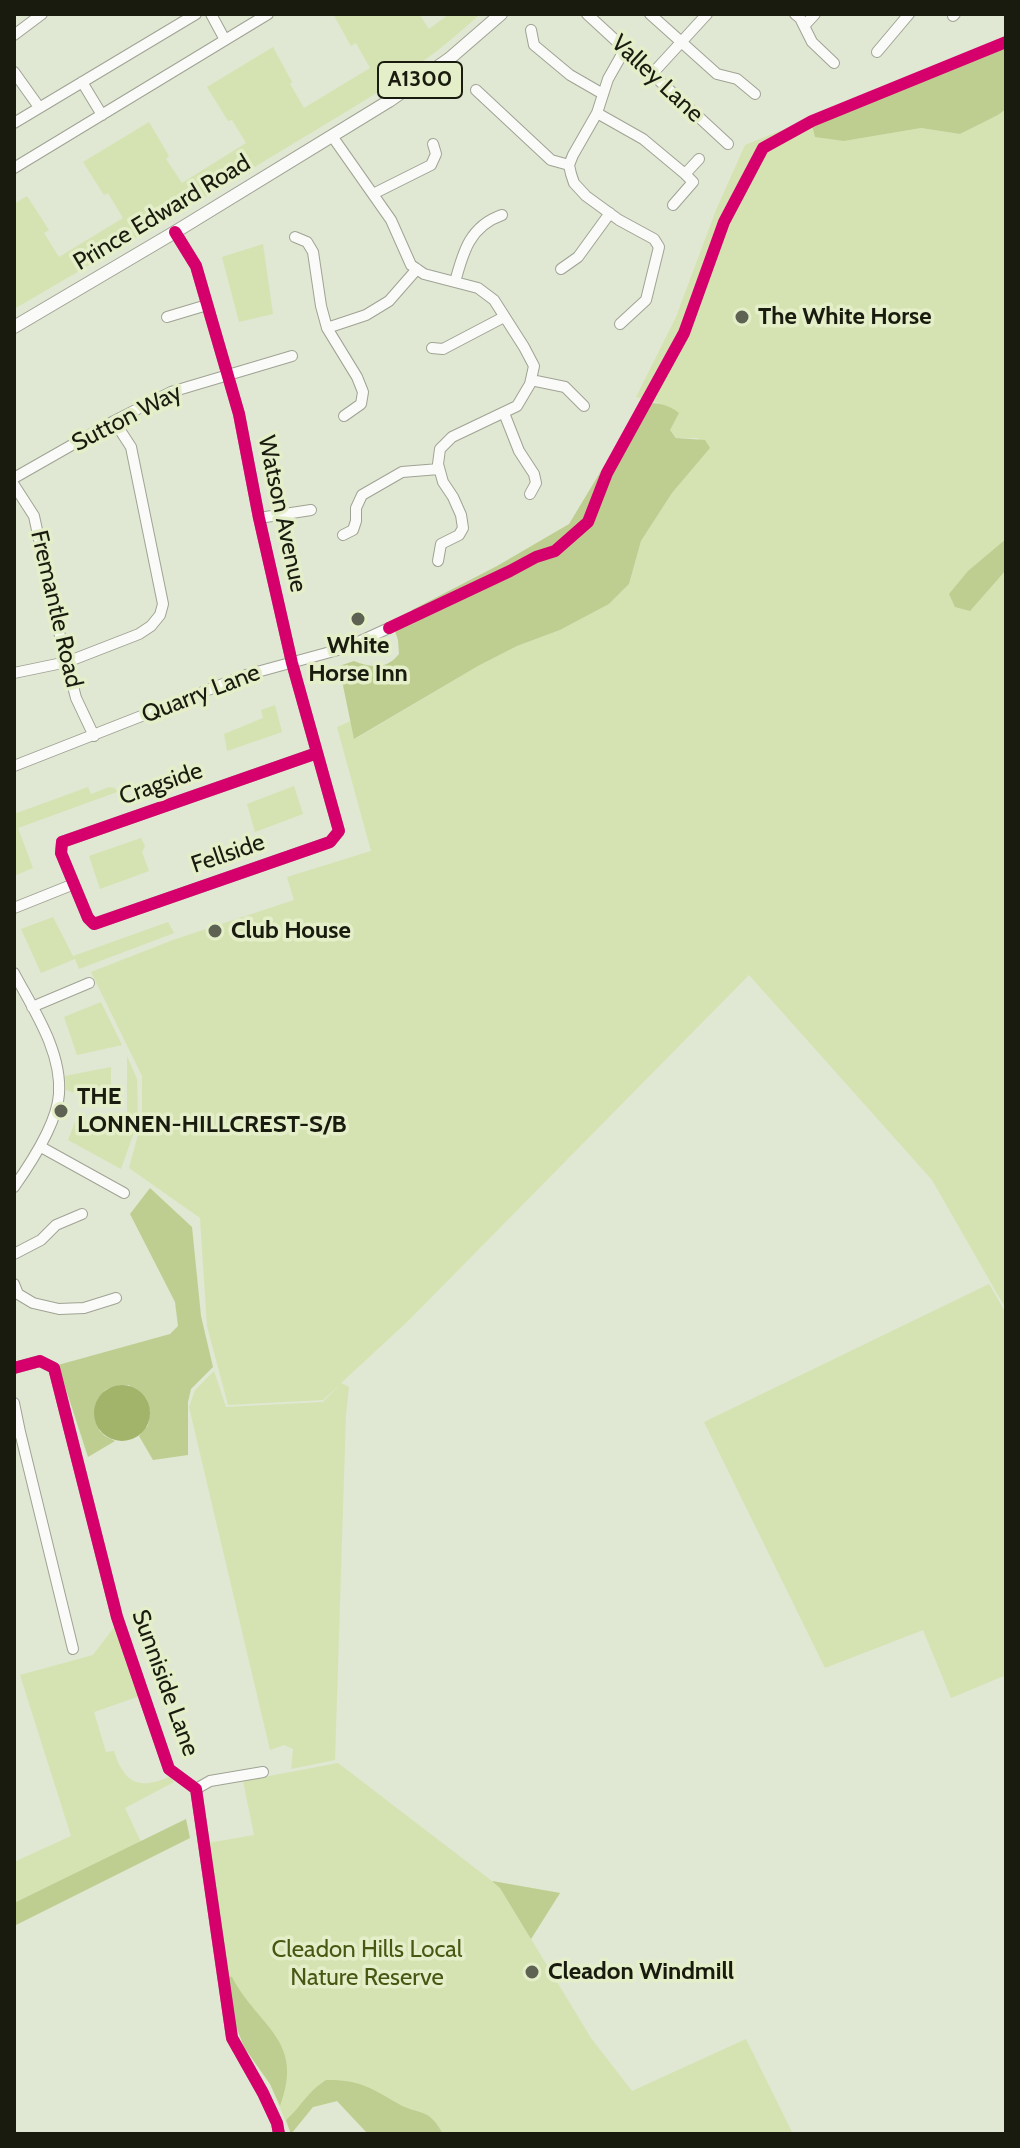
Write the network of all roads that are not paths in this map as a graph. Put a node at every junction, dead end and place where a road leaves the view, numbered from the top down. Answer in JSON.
{"nodes":[{"id":1,"x":42,"y":14,"type":"edge"},
{"id":2,"x":196,"y":14,"type":"edge"},
{"id":3,"x":211,"y":14,"type":"edge"},
{"id":4,"x":268,"y":14,"type":"edge"},
{"id":5,"x":501,"y":14,"type":"edge"},
{"id":6,"x":587,"y":14,"type":"edge"},
{"id":7,"x":650,"y":14,"type":"edge"},
{"id":8,"x":707,"y":14,"type":"edge"},
{"id":9,"x":795,"y":14,"type":"edge"},
{"id":10,"x":815,"y":14,"type":"edge"},
{"id":11,"x":915,"y":16,"type":"edge"},
{"id":12,"x":804,"y":26,"type":"junction"},
{"id":13,"x":531,"y":30,"type":"dead end"},
{"id":14,"x":14,"y":35,"type":"edge"},
{"id":15,"x":225,"y":40,"type":"junction"},
{"id":16,"x":681,"y":43,"type":"junction"},
{"id":17,"x":625,"y":49,"type":"junction"},
{"id":18,"x":877,"y":52,"type":"dead end"},
{"id":19,"x":834,"y":63,"type":"dead end"},
{"id":20,"x":14,"y":72,"type":"edge"},
{"id":21,"x":652,"y":74,"type":"junction"},
{"id":22,"x":82,"y":82,"type":"junction"},
{"id":23,"x":476,"y":90,"type":"dead end"},
{"id":24,"x":603,"y":94,"type":"junction"},
{"id":25,"x":755,"y":94,"type":"dead end"},
{"id":26,"x":39,"y":107,"type":"junction"},
{"id":27,"x":597,"y":113,"type":"junction"},
{"id":28,"x":102,"y":115,"type":"junction"},
{"id":29,"x":14,"y":123,"type":"edge"},
{"id":30,"x":332,"y":136,"type":"junction"},
{"id":31,"x":433,"y":144,"type":"dead end"},
{"id":32,"x":728,"y":144,"type":"dead end"},
{"id":33,"x":699,"y":159,"type":"dead end"},
{"id":34,"x":569,"y":165,"type":"junction"},
{"id":35,"x":14,"y":168,"type":"edge"},
{"id":36,"x":685,"y":174,"type":"junction"},
{"id":37,"x":373,"y":194,"type":"junction"},
{"id":38,"x":673,"y":205,"type":"dead end"},
{"id":39,"x":610,"y":213,"type":"junction"},
{"id":40,"x":502,"y":215,"type":"dead end"},
{"id":41,"x":175,"y":232,"type":"junction"},
{"id":42,"x":295,"y":237,"type":"dead end"},
{"id":43,"x":417,"y":269,"type":"junction"},
{"id":44,"x":561,"y":269,"type":"dead end"},
{"id":45,"x":455,"y":282,"type":"junction"},
{"id":46,"x":207,"y":305,"type":"junction"},
{"id":47,"x":167,"y":317,"type":"dead end"},
{"id":48,"x":504,"y":317,"type":"junction"},
{"id":49,"x":620,"y":324,"type":"dead end"},
{"id":50,"x":14,"y":327,"type":"edge"},
{"id":51,"x":327,"y":328,"type":"junction"},
{"id":52,"x":439,"y":352,"type":"dead end"},
{"id":53,"x":292,"y":356,"type":"dead end"},
{"id":54,"x":228,"y":374,"type":"junction"},
{"id":55,"x":531,"y":380,"type":"junction"},
{"id":56,"x":584,"y":406,"type":"dead end"},
{"id":57,"x":504,"y":413,"type":"junction"},
{"id":58,"x":344,"y":416,"type":"dead end"},
{"id":59,"x":114,"y":421,"type":"junction"},
{"id":60,"x":439,"y":469,"type":"junction"},
{"id":61,"x":14,"y":478,"type":"edge"},
{"id":62,"x":14,"y":485,"type":"edge"},
{"id":63,"x":530,"y":494,"type":"dead end"},
{"id":64,"x":311,"y":510,"type":"dead end"},
{"id":65,"x":259,"y":518,"type":"junction"},
{"id":66,"x":343,"y":535,"type":"dead end"},
{"id":67,"x":438,"y":561,"type":"dead end"},
{"id":68,"x":389,"y":628,"type":"dead end"},
{"id":69,"x":67,"y":662,"type":"junction"},
{"id":70,"x":292,"y":663,"type":"junction"},
{"id":71,"x":14,"y":673,"type":"edge"},
{"id":72,"x":94,"y":736,"type":"junction"},
{"id":73,"x":317,"y":753,"type":"junction"},
{"id":74,"x":14,"y":766,"type":"edge"},
{"id":75,"x":74,"y":884,"type":"junction"},
{"id":76,"x":14,"y":908,"type":"edge"},
{"id":77,"x":14,"y":973,"type":"edge"},
{"id":78,"x":89,"y":983,"type":"dead end"},
{"id":79,"x":32,"y":1007,"type":"junction"},
{"id":80,"x":41,"y":1147,"type":"junction"},
{"id":81,"x":14,"y":1187,"type":"edge"},
{"id":82,"x":124,"y":1193,"type":"dead end"},
{"id":83,"x":82,"y":1214,"type":"dead end"},
{"id":84,"x":14,"y":1254,"type":"edge"},
{"id":85,"x":15,"y":1292,"type":"edge"},
{"id":86,"x":116,"y":1298,"type":"dead end"},
{"id":87,"x":14,"y":1368,"type":"edge"},
{"id":88,"x":14,"y":1403,"type":"edge"},
{"id":89,"x":17,"y":1432,"type":"edge"},
{"id":90,"x":73,"y":1649,"type":"dead end"},
{"id":91,"x":263,"y":1772,"type":"dead end"},
{"id":92,"x":196,"y":1789,"type":"junction"},
{"id":93,"x":279,"y":2134,"type":"edge"}],
"edges":[{"from":1,"to":14,"type":"street"},
{"from":2,"to":22,"type":"street"},
{"from":3,"to":15,"type":"street"},
{"from":4,"to":15,"type":"street"},
{"from":5,"to":30,"type":"main road","number":"A1300"},
{"from":6,"to":17,"type":"street","name":"Valley Lane"},
{"from":7,"to":16,"type":"street"},
{"from":8,"to":16,"type":"street"},
{"from":9,"to":12,"type":"street"},
{"from":10,"to":12,"type":"street"},
{"from":11,"to":18,"type":"street"},
{"from":12,"to":19,"type":"street"},
{"from":13,"to":24,"type":"street"},
{"from":15,"to":28,"type":"street"},
{"from":16,"to":21,"type":"street"},
{"from":16,"to":25,"type":"street"},
{"from":17,"to":21,"type":"street","name":"Valley Lane"},
{"from":17,"to":24,"type":"street"},
{"from":20,"to":26,"type":"street"},
{"from":21,"to":32,"type":"street","name":"Valley Lane"},
{"from":22,"to":26,"type":"street"},
{"from":22,"to":28,"type":"street"},
{"from":23,"to":34,"type":"street"},
{"from":24,"to":27,"type":"street"},
{"from":26,"to":29,"type":"street"},
{"from":27,"to":34,"type":"street"},
{"from":27,"to":36,"type":"street"},
{"from":28,"to":35,"type":"street"},
{"from":30,"to":37,"type":"street"},
{"from":30,"to":41,"type":"main road","name":"Prince Edward Road","number":"A1300"},
{"from":31,"to":37,"type":"street"},
{"from":33,"to":36,"type":"street"},
{"from":34,"to":39,"type":"street"},
{"from":36,"to":38,"type":"street"},
{"from":37,"to":43,"type":"street"},
{"from":39,"to":44,"type":"street"},
{"from":39,"to":49,"type":"street"},
{"from":40,"to":45,"type":"street"},
{"from":41,"to":46,"type":"street","name":"Watson Avenue"},
{"from":41,"to":50,"type":"main road","name":"Prince Edward Road","number":"A1300"},
{"from":42,"to":51,"type":"street"},
{"from":43,"to":45,"type":"street"},
{"from":43,"to":51,"type":"street"},
{"from":45,"to":48,"type":"street"},
{"from":46,"to":47,"type":"street"},
{"from":46,"to":54,"type":"street","name":"Watson Avenue"},
{"from":48,"to":52,"type":"street"},
{"from":48,"to":55,"type":"street"},
{"from":51,"to":58,"type":"street"},
{"from":53,"to":54,"type":"street","name":"Sutton Way"},
{"from":54,"to":59,"type":"street","name":"Sutton Way"},
{"from":54,"to":65,"type":"street","name":"Watson Avenue"},
{"from":55,"to":56,"type":"street"},
{"from":55,"to":57,"type":"street"},
{"from":57,"to":60,"type":"street"},
{"from":57,"to":63,"type":"street"},
{"from":59,"to":61,"type":"street","name":"Sutton Way"},
{"from":59,"to":69,"type":"street"},
{"from":60,"to":66,"type":"street"},
{"from":60,"to":67,"type":"street"},
{"from":62,"to":69,"type":"street","name":"Fremantle Road"},
{"from":64,"to":65,"type":"street"},
{"from":65,"to":70,"type":"street","name":"Watson Avenue"},
{"from":68,"to":70,"type":"street","name":"Quarry Lane"},
{"from":69,"to":71,"type":"street"},
{"from":69,"to":72,"type":"street","name":"Fremantle Road"},
{"from":70,"to":72,"type":"street","name":"Quarry Lane"},
{"from":70,"to":73,"type":"street","name":"Watson Avenue"},
{"from":72,"to":74,"type":"street","name":"Quarry Lane"},
{"from":73,"to":75,"type":"street","name":"Cragside"},
{"from":73,"to":75,"type":"street","name":"Fellside"},
{"from":75,"to":76,"type":"street"},
{"from":77,"to":79,"type":"street"},
{"from":78,"to":79,"type":"street"},
{"from":79,"to":80,"type":"street"},
{"from":80,"to":81,"type":"street"},
{"from":80,"to":82,"type":"street"},
{"from":83,"to":84,"type":"street"},
{"from":85,"to":86,"type":"street"},
{"from":87,"to":92,"type":"street","name":"Sunniside Lane"},
{"from":88,"to":89,"type":"street"},
{"from":89,"to":90,"type":"street"},
{"from":91,"to":92,"type":"street"},
{"from":92,"to":93,"type":"street","name":"Sunniside Lane"}]}
